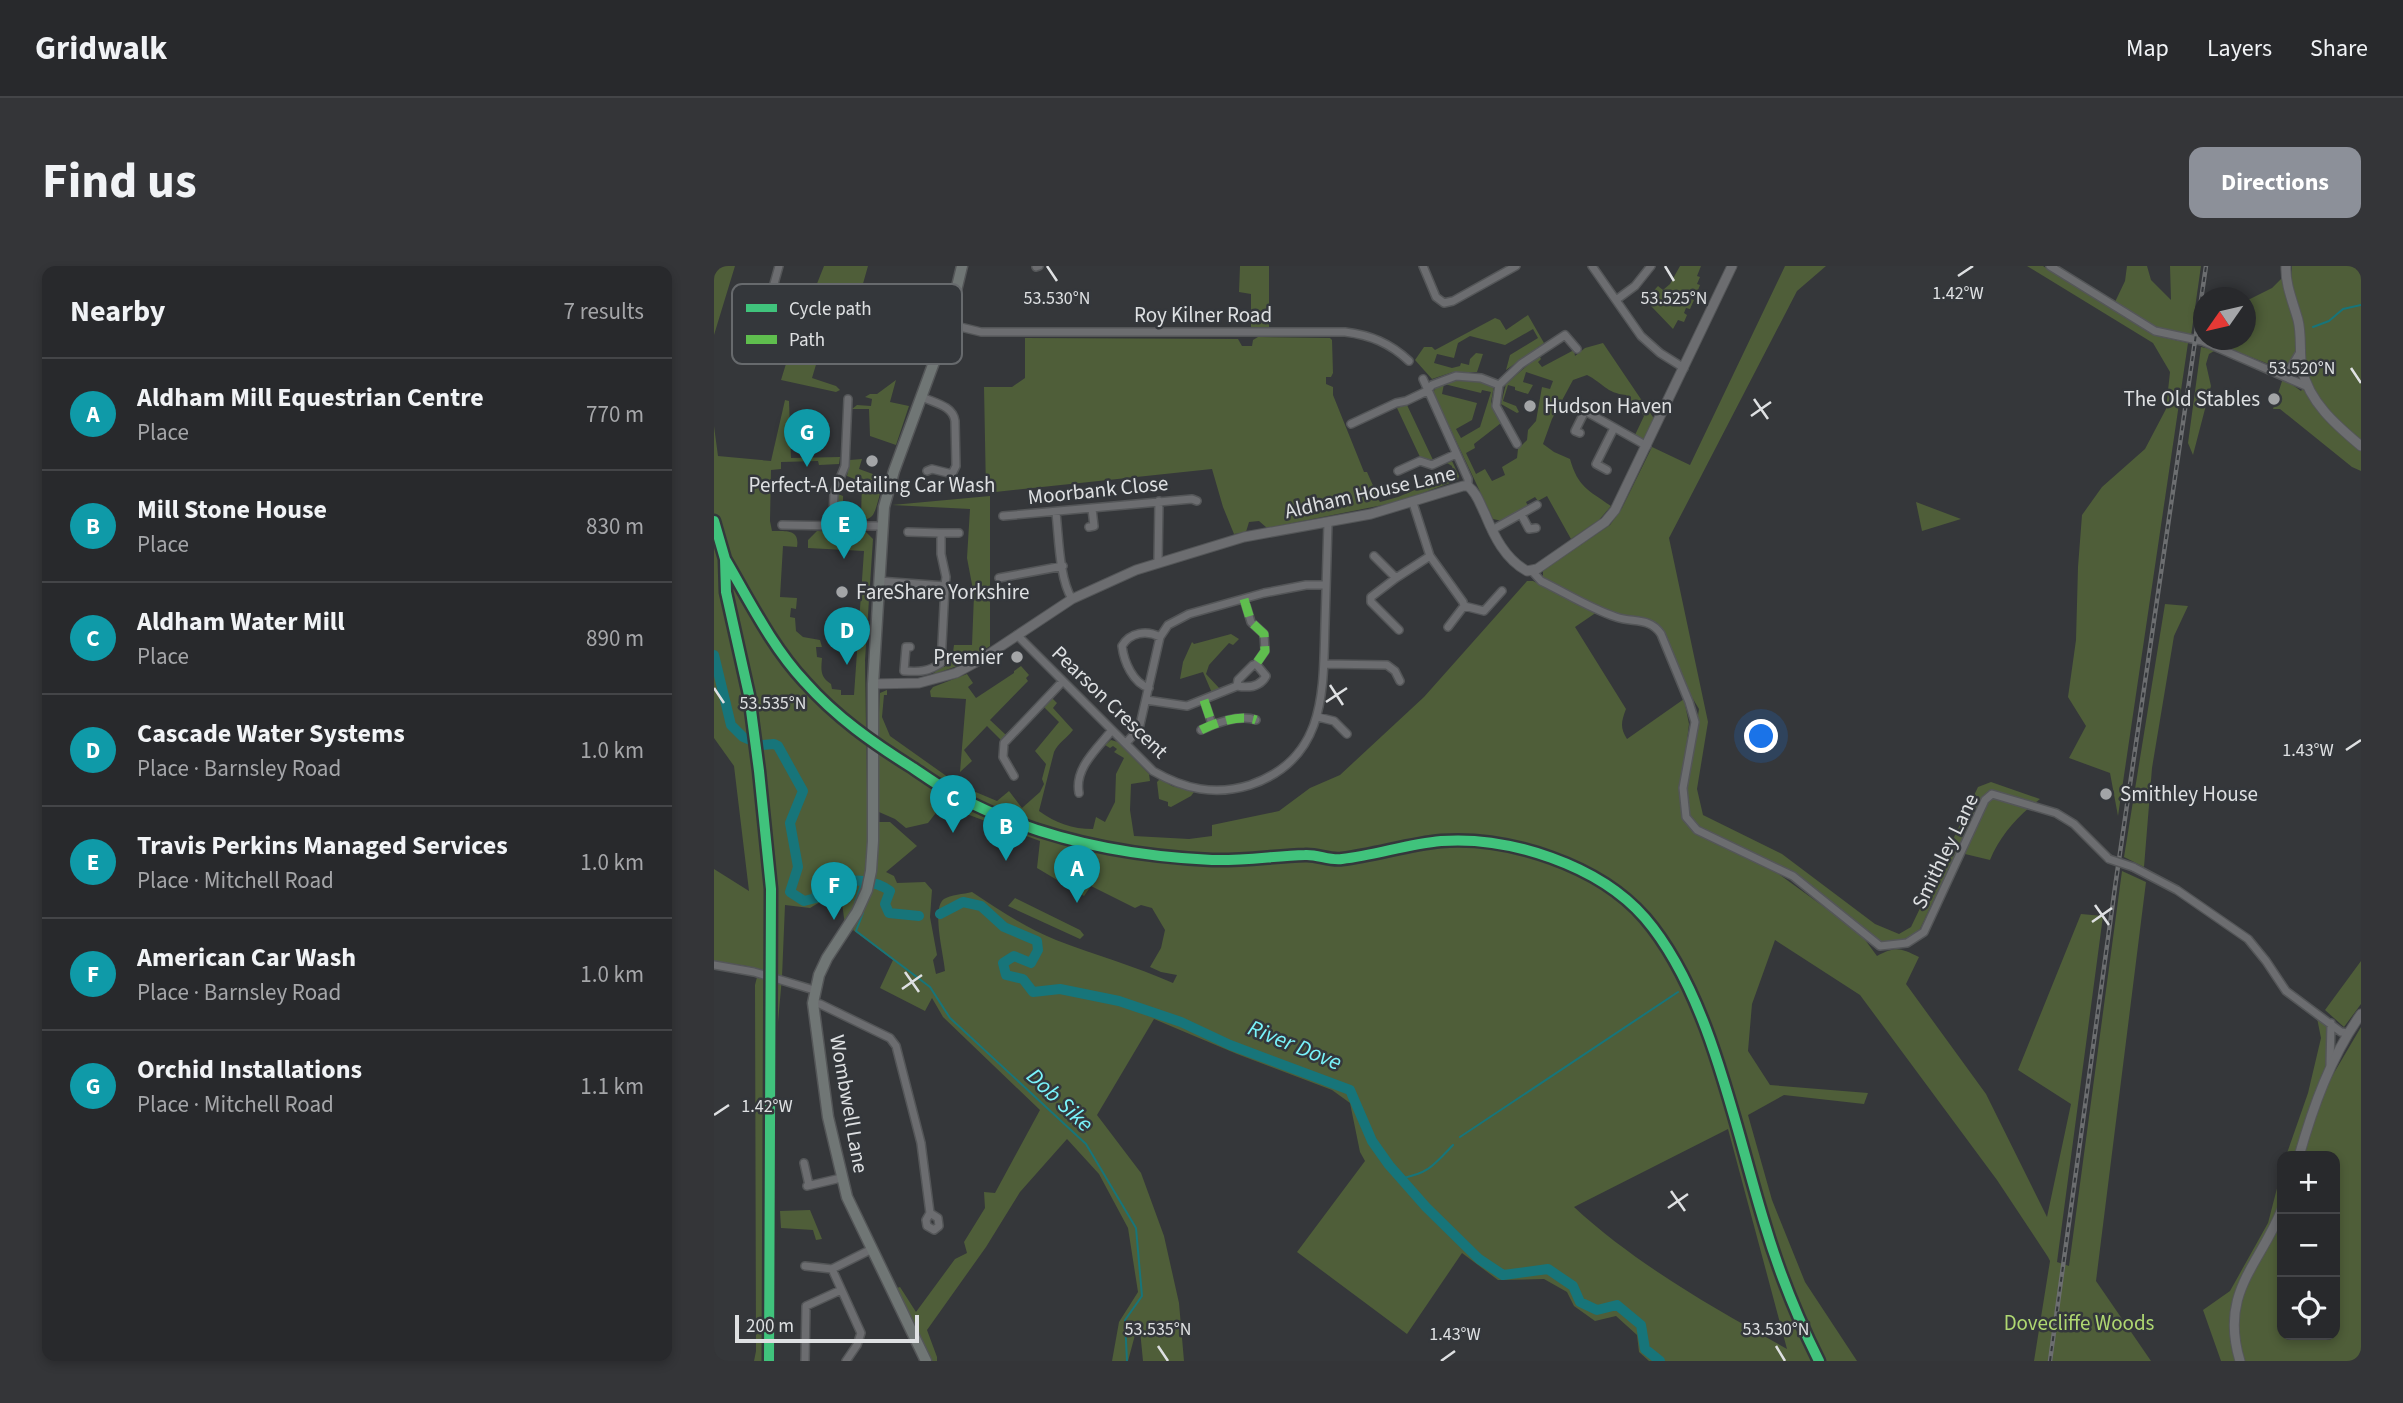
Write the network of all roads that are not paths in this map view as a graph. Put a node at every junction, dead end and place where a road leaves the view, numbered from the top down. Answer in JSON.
{"nodes":[{"id":1,"x":779,"y":266,"type":"edge"},
{"id":2,"x":962,"y":266,"type":"edge"},
{"id":3,"x":1423,"y":266,"type":"edge"},
{"id":4,"x":1516,"y":266,"type":"edge"},
{"id":5,"x":1592,"y":266,"type":"edge"},
{"id":6,"x":1651,"y":266,"type":"edge"},
{"id":7,"x":1732,"y":266,"type":"edge"},
{"id":8,"x":2050,"y":266,"type":"edge"},
{"id":9,"x":2286,"y":266,"type":"edge"},
{"id":10,"x":774,"y":284,"type":"edge"},
{"id":11,"x":958,"y":284,"type":"edge"},
{"id":12,"x":1616,"y":300,"type":"junction"},
{"id":13,"x":962,"y":327,"type":"edge"},
{"id":14,"x":1577,"y":349,"type":"dead end"},
{"id":15,"x":2300,"y":352,"type":"junction"},
{"id":16,"x":1409,"y":361,"type":"dead end"},
{"id":17,"x":934,"y":364,"type":"edge"},
{"id":18,"x":1684,"y":368,"type":"junction"},
{"id":19,"x":2286,"y":376,"type":"junction"},
{"id":20,"x":1423,"y":379,"type":"dead end"},
{"id":21,"x":1499,"y":385,"type":"junction"},
{"id":22,"x":2306,"y":386,"type":"junction"},
{"id":23,"x":1427,"y":391,"type":"junction"},
{"id":24,"x":922,"y":397,"type":"junction"},
{"id":25,"x":848,"y":399,"type":"dead end"},
{"id":26,"x":1351,"y":424,"type":"dead end"},
{"id":27,"x":1614,"y":428,"type":"junction"},
{"id":28,"x":1580,"y":433,"type":"dead end"},
{"id":29,"x":1517,"y":444,"type":"dead end"},
{"id":30,"x":1647,"y":446,"type":"junction"},
{"id":31,"x":2361,"y":446,"type":"edge"},
{"id":32,"x":1456,"y":454,"type":"junction"},
{"id":33,"x":1607,"y":470,"type":"dead end"},
{"id":34,"x":928,"y":471,"type":"dead end"},
{"id":35,"x":1398,"y":471,"type":"dead end"},
{"id":36,"x":1468,"y":486,"type":"junction"},
{"id":37,"x":1160,"y":500,"type":"junction"},
{"id":38,"x":1197,"y":500,"type":"dead end"},
{"id":39,"x":1413,"y":503,"type":"junction"},
{"id":40,"x":1537,"y":505,"type":"dead end"},
{"id":41,"x":1093,"y":509,"type":"junction"},
{"id":42,"x":1056,"y":513,"type":"junction"},
{"id":43,"x":1521,"y":514,"type":"junction"},
{"id":44,"x":1003,"y":516,"type":"dead end"},
{"id":45,"x":1328,"y":522,"type":"junction"},
{"id":46,"x":782,"y":525,"type":"dead end"},
{"id":47,"x":841,"y":526,"type":"junction"},
{"id":48,"x":882,"y":526,"type":"junction"},
{"id":49,"x":1088,"y":527,"type":"dead end"},
{"id":50,"x":1536,"y":528,"type":"dead end"},
{"id":51,"x":1492,"y":530,"type":"junction"},
{"id":52,"x":908,"y":531,"type":"dead end"},
{"id":53,"x":941,"y":533,"type":"junction"},
{"id":54,"x":959,"y":533,"type":"dead end"},
{"id":55,"x":1374,"y":556,"type":"dead end"},
{"id":56,"x":1430,"y":556,"type":"junction"},
{"id":57,"x":1158,"y":563,"type":"junction"},
{"id":58,"x":1063,"y":566,"type":"junction"},
{"id":59,"x":1532,"y":571,"type":"junction"},
{"id":60,"x":999,"y":578,"type":"dead end"},
{"id":61,"x":1396,"y":578,"type":"junction"},
{"id":62,"x":879,"y":581,"type":"junction"},
{"id":63,"x":1326,"y":585,"type":"junction"},
{"id":64,"x":945,"y":586,"type":"junction"},
{"id":65,"x":1502,"y":591,"type":"dead end"},
{"id":66,"x":1244,"y":598,"type":"junction"},
{"id":67,"x":1072,"y":599,"type":"junction"},
{"id":68,"x":1464,"y":606,"type":"junction"},
{"id":69,"x":1448,"y":627,"type":"dead end"},
{"id":70,"x":1399,"y":630,"type":"dead end"},
{"id":71,"x":1017,"y":635,"type":"junction"},
{"id":72,"x":1160,"y":637,"type":"junction"},
{"id":73,"x":895,"y":652,"type":"dead end"},
{"id":74,"x":1256,"y":664,"type":"junction"},
{"id":75,"x":1324,"y":664,"type":"junction"},
{"id":76,"x":1063,"y":681,"type":"junction"},
{"id":77,"x":1400,"y":681,"type":"dead end"},
{"id":78,"x":873,"y":684,"type":"junction"},
{"id":79,"x":1237,"y":686,"type":"junction"},
{"id":80,"x":1149,"y":688,"type":"junction"},
{"id":81,"x":1203,"y":699,"type":"junction"},
{"id":82,"x":1146,"y":700,"type":"junction"},
{"id":83,"x":1318,"y":717,"type":"junction"},
{"id":84,"x":1255,"y":720,"type":"dead end"},
{"id":85,"x":1212,"y":724,"type":"junction"},
{"id":86,"x":1112,"y":730,"type":"junction"},
{"id":87,"x":1201,"y":730,"type":"dead end"},
{"id":88,"x":1347,"y":734,"type":"dead end"},
{"id":89,"x":1126,"y":743,"type":"junction"},
{"id":90,"x":1014,"y":776,"type":"dead end"},
{"id":91,"x":1079,"y":793,"type":"dead end"},
{"id":92,"x":714,"y":964,"type":"edge"},
{"id":93,"x":814,"y":990,"type":"junction"},
{"id":94,"x":813,"y":1003,"type":"junction"},
{"id":95,"x":2361,"y":1014,"type":"edge"},
{"id":96,"x":2331,"y":1024,"type":"junction"},
{"id":97,"x":2347,"y":1033,"type":"junction"},
{"id":98,"x":2330,"y":1068,"type":"junction"},
{"id":99,"x":2301,"y":1151,"type":"edge"},
{"id":100,"x":804,"y":1163,"type":"dead end"},
{"id":101,"x":841,"y":1178,"type":"junction"},
{"id":102,"x":930,"y":1213,"type":"dead end"},
{"id":103,"x":2279,"y":1214,"type":"edge"},
{"id":104,"x":872,"y":1249,"type":"junction"},
{"id":105,"x":805,"y":1266,"type":"dead end"},
{"id":106,"x":832,"y":1269,"type":"junction"},
{"id":107,"x":841,"y":1290,"type":"junction"},
{"id":108,"x":805,"y":1361,"type":"edge"},
{"id":109,"x":846,"y":1361,"type":"edge"},
{"id":110,"x":926,"y":1361,"type":"edge"},
{"id":111,"x":2240,"y":1361,"type":"edge"}],
"edges":[{"from":1,"to":10,"type":"street"},
{"from":2,"to":11,"type":"main road","name":"Wombwell Lane"},
{"from":3,"to":4,"type":"street"},
{"from":5,"to":12,"type":"street"},
{"from":6,"to":12,"type":"street"},
{"from":7,"to":18,"type":"street"},
{"from":8,"to":19,"type":"street"},
{"from":9,"to":15,"type":"street"},
{"from":12,"to":18,"type":"street"},
{"from":13,"to":16,"type":"street","name":"Roy Kilner Road"},
{"from":14,"to":21,"type":"street"},
{"from":15,"to":19,"type":"street"},
{"from":15,"to":22,"type":"street"},
{"from":17,"to":24,"type":"main road","name":"Wombwell Lane"},
{"from":18,"to":30,"type":"street"},
{"from":19,"to":22,"type":"street"},
{"from":20,"to":23,"type":"street"},
{"from":21,"to":23,"type":"street"},
{"from":21,"to":29,"type":"street"},
{"from":22,"to":31,"type":"street"},
{"from":23,"to":26,"type":"street"},
{"from":23,"to":32,"type":"street"},
{"from":24,"to":34,"type":"street"},
{"from":24,"to":48,"type":"main road","name":"Wombwell Lane"},
{"from":25,"to":47,"type":"street"},
{"from":27,"to":28,"type":"street"},
{"from":27,"to":30,"type":"street"},
{"from":27,"to":33,"type":"street"},
{"from":30,"to":59,"type":"street"},
{"from":32,"to":35,"type":"street"},
{"from":32,"to":36,"type":"street"},
{"from":36,"to":39,"type":"street","name":"Aldham House Lane"},
{"from":36,"to":51,"type":"street","name":"Aldham House Lane"},
{"from":37,"to":38,"type":"street","name":"Moorbank Close"},
{"from":37,"to":41,"type":"street","name":"Moorbank Close"},
{"from":37,"to":57,"type":"street"},
{"from":39,"to":45,"type":"street","name":"Aldham House Lane"},
{"from":39,"to":56,"type":"street"},
{"from":40,"to":43,"type":"street"},
{"from":41,"to":42,"type":"street","name":"Moorbank Close"},
{"from":41,"to":49,"type":"street"},
{"from":42,"to":44,"type":"street","name":"Moorbank Close"},
{"from":42,"to":58,"type":"street"},
{"from":43,"to":50,"type":"street"},
{"from":43,"to":51,"type":"street"},
{"from":45,"to":57,"type":"street","name":"Aldham House Lane"},
{"from":45,"to":63,"type":"street","name":"Pearson Crescent"},
{"from":46,"to":47,"type":"street"},
{"from":47,"to":48,"type":"street"},
{"from":48,"to":62,"type":"main road","name":"Wombwell Lane"},
{"from":51,"to":59,"type":"street","name":"Aldham House Lane"},
{"from":52,"to":53,"type":"street"},
{"from":53,"to":54,"type":"street"},
{"from":53,"to":64,"type":"street"},
{"from":55,"to":61,"type":"street"},
{"from":56,"to":61,"type":"street"},
{"from":56,"to":68,"type":"street"},
{"from":57,"to":67,"type":"street","name":"Aldham House Lane"},
{"from":58,"to":60,"type":"street"},
{"from":58,"to":67,"type":"street"},
{"from":59,"to":96,"type":"street","name":"Smithley Lane","bridge":true},
{"from":61,"to":70,"type":"street"},
{"from":62,"to":64,"type":"street"},
{"from":62,"to":78,"type":"main road","name":"Wombwell Lane"},
{"from":63,"to":66,"type":"street"},
{"from":63,"to":75,"type":"street","name":"Pearson Crescent"},
{"from":64,"to":73,"type":"street"},
{"from":65,"to":68,"type":"street"},
{"from":66,"to":72,"type":"street"},
{"from":66,"to":74,"type":"street"},
{"from":67,"to":71,"type":"street","name":"Aldham House Lane"},
{"from":68,"to":69,"type":"street"},
{"from":71,"to":76,"type":"street","name":"Pearson Crescent"},
{"from":71,"to":78,"type":"street","name":"Aldham House Lane"},
{"from":72,"to":80,"type":"street"},
{"from":72,"to":80,"type":"street"},
{"from":74,"to":79,"type":"street"},
{"from":74,"to":79,"type":"street"},
{"from":75,"to":77,"type":"street"},
{"from":75,"to":83,"type":"street","name":"Pearson Crescent"},
{"from":76,"to":86,"type":"street","name":"Pearson Crescent"},
{"from":76,"to":90,"type":"street"},
{"from":78,"to":93,"type":"main road","name":"Wombwell Lane"},
{"from":79,"to":81,"type":"street"},
{"from":80,"to":82,"type":"street"},
{"from":81,"to":82,"type":"street"},
{"from":81,"to":85,"type":"street"},
{"from":82,"to":89,"type":"street"},
{"from":83,"to":88,"type":"street"},
{"from":83,"to":89,"type":"street","name":"Pearson Crescent"},
{"from":84,"to":85,"type":"street"},
{"from":85,"to":87,"type":"street"},
{"from":86,"to":89,"type":"street","name":"Pearson Crescent"},
{"from":86,"to":91,"type":"street"},
{"from":92,"to":93,"type":"street"},
{"from":93,"to":94,"type":"main road","name":"Wombwell Lane"},
{"from":94,"to":101,"type":"main road","name":"Wombwell Lane"},
{"from":94,"to":102,"type":"street"},
{"from":95,"to":97,"type":"street"},
{"from":96,"to":97,"type":"street","name":"Smithley Lane"},
{"from":96,"to":98,"type":"street"},
{"from":97,"to":98,"type":"street"},
{"from":98,"to":99,"type":"street"},
{"from":100,"to":101,"type":"street"},
{"from":101,"to":104,"type":"main road","name":"Wombwell Lane"},
{"from":103,"to":111,"type":"street"},
{"from":104,"to":106,"type":"street"},
{"from":104,"to":110,"type":"main road","name":"Wombwell Lane"},
{"from":105,"to":106,"type":"street"},
{"from":106,"to":107,"type":"street"},
{"from":107,"to":108,"type":"street"},
{"from":107,"to":109,"type":"street"}]}
